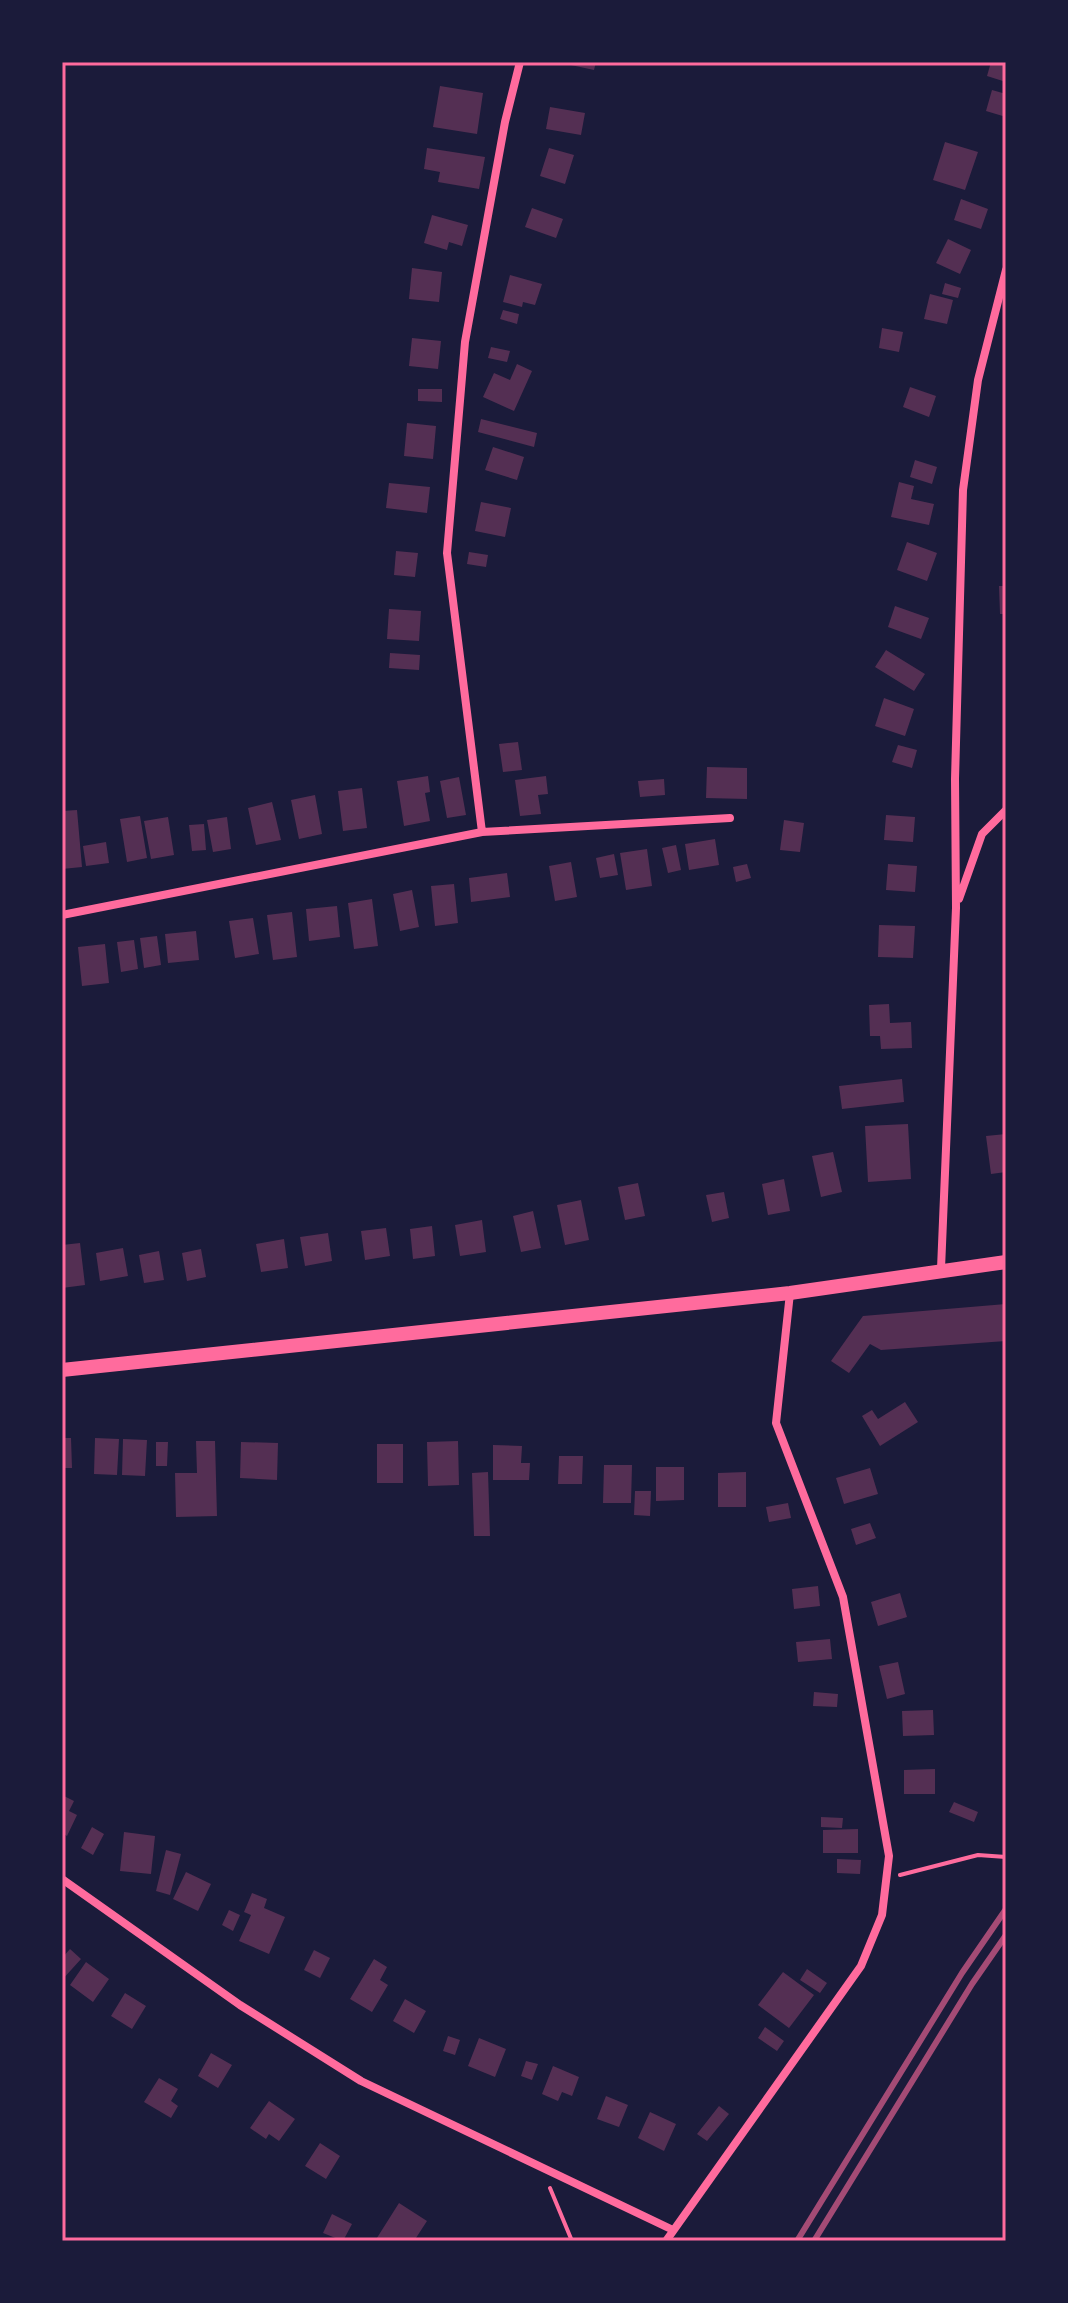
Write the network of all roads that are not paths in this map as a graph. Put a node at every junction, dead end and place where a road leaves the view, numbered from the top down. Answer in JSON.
{"nodes":[{"id":1,"x":520,"y":62,"type":"edge"},
{"id":2,"x":1006,"y":270,"type":"edge"},
{"id":3,"x":1006,"y":810,"type":"edge"},
{"id":4,"x":730,"y":818,"type":"dead end"},
{"id":5,"x":482,"y":832,"type":"junction"},
{"id":6,"x":956,"y":908,"type":"junction"},
{"id":7,"x":62,"y":915,"type":"edge"},
{"id":8,"x":1006,"y":1262,"type":"edge"},
{"id":9,"x":941,"y":1269,"type":"junction"},
{"id":10,"x":790,"y":1293,"type":"junction"},
{"id":11,"x":62,"y":1370,"type":"edge"},
{"id":12,"x":62,"y":1879,"type":"edge"},
{"id":13,"x":673,"y":2230,"type":"junction"},
{"id":14,"x":666,"y":2241,"type":"edge"}],
"edges":[{"from":1,"to":5,"type":"street"},
{"from":2,"to":6,"type":"street"},
{"from":3,"to":6,"type":"street"},
{"from":4,"to":5,"type":"street"},
{"from":5,"to":7,"type":"street"},
{"from":6,"to":9,"type":"street"},
{"from":8,"to":9,"type":"street"},
{"from":9,"to":10,"type":"street"},
{"from":10,"to":11,"type":"street"},
{"from":10,"to":13,"type":"street"},
{"from":12,"to":13,"type":"street"},
{"from":13,"to":14,"type":"street"}]}
